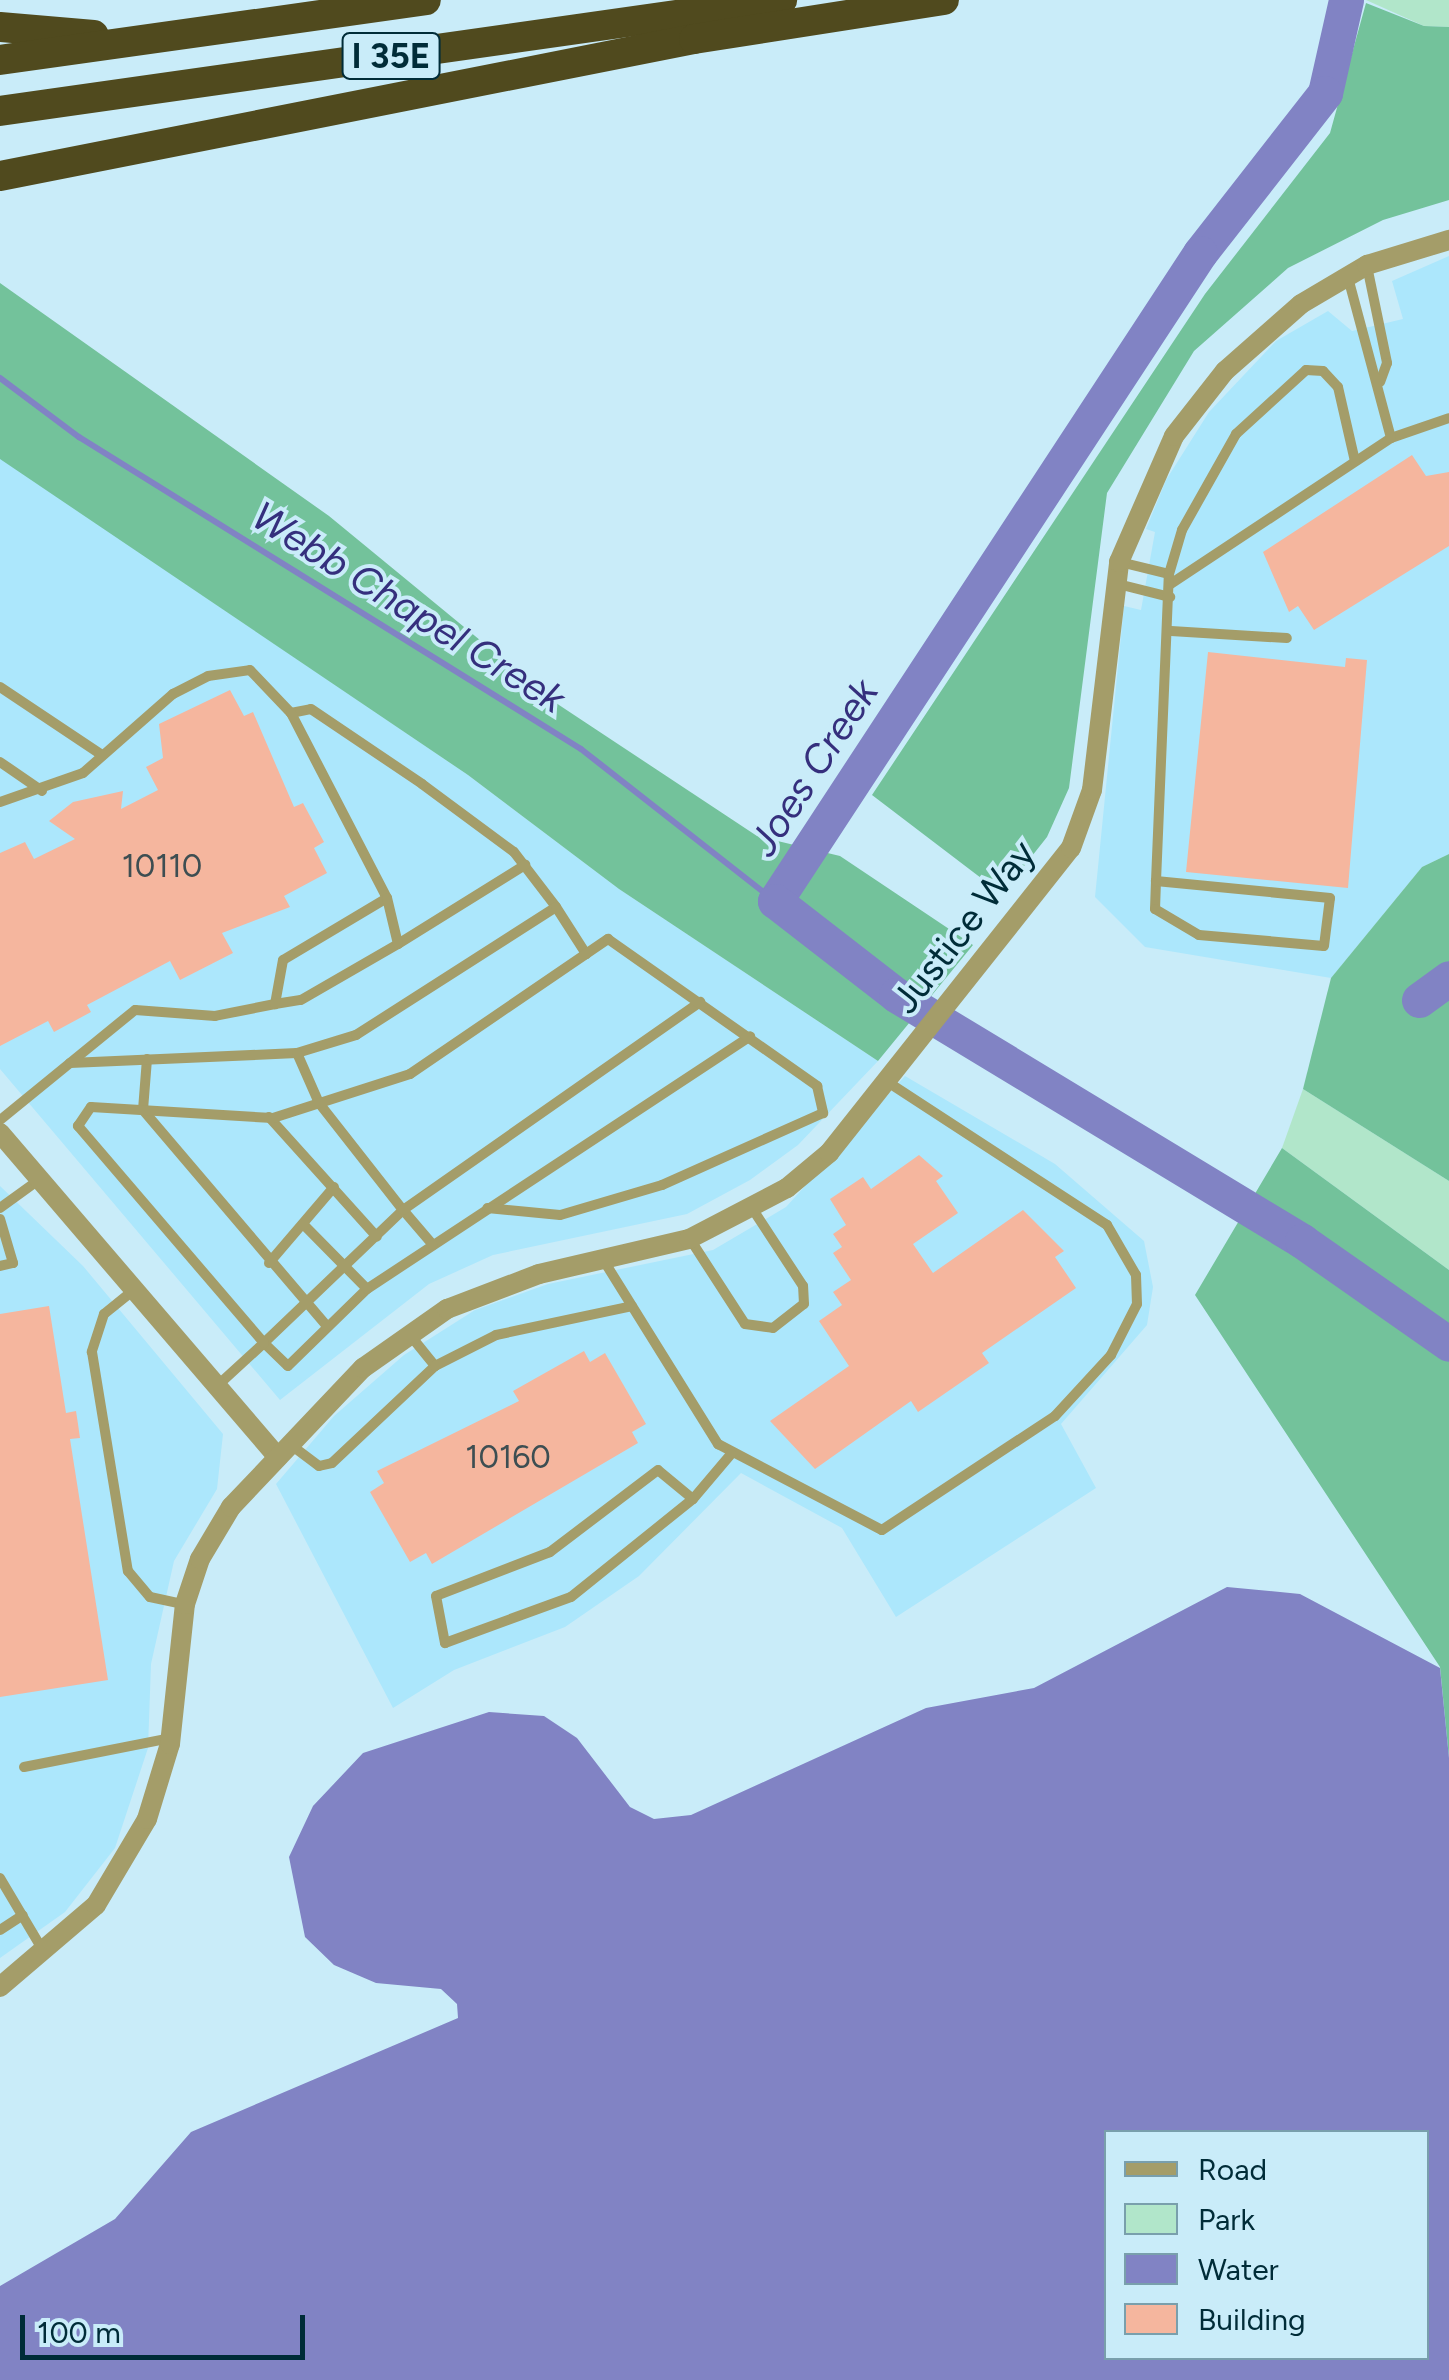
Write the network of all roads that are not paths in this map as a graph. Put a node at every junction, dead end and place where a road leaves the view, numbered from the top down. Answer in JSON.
{"nodes":[{"id":1,"x":426,"y":0,"type":"edge"},
{"id":2,"x":782,"y":0,"type":"edge"},
{"id":3,"x":944,"y":0,"type":"edge"},
{"id":4,"x":0,"y":27,"type":"edge"},
{"id":5,"x":142,"y":40,"type":"junction"},
{"id":6,"x":0,"y":60,"type":"edge"},
{"id":7,"x":0,"y":111,"type":"edge"},
{"id":8,"x":0,"y":176,"type":"edge"},
{"id":9,"x":1449,"y":240,"type":"edge"},
{"id":10,"x":1357,"y":270,"type":"junction"},
{"id":11,"x":1380,"y":382,"type":"junction"},
{"id":12,"x":1449,"y":418,"type":"edge"},
{"id":13,"x":1391,"y":438,"type":"junction"},
{"id":14,"x":1355,"y":461,"type":"junction"},
{"id":15,"x":1119,"y":562,"type":"junction"},
{"id":16,"x":1114,"y":584,"type":"junction"},
{"id":17,"x":1169,"y":585,"type":"junction"},
{"id":18,"x":1171,"y":630,"type":"junction"},
{"id":19,"x":1287,"y":638,"type":"dead end"},
{"id":20,"x":0,"y":687,"type":"edge"},
{"id":21,"x":290,"y":712,"type":"junction"},
{"id":22,"x":102,"y":755,"type":"junction"},
{"id":23,"x":0,"y":762,"type":"edge"},
{"id":24,"x":42,"y":792,"type":"junction"},
{"id":25,"x":0,"y":802,"type":"edge"},
{"id":26,"x":525,"y":865,"type":"junction"},
{"id":27,"x":1156,"y":881,"type":"junction"},
{"id":28,"x":388,"y":898,"type":"junction"},
{"id":29,"x":556,"y":907,"type":"junction"},
{"id":30,"x":398,"y":944,"type":"junction"},
{"id":31,"x":586,"y":954,"type":"junction"},
{"id":32,"x":700,"y":1002,"type":"junction"},
{"id":33,"x":275,"y":1004,"type":"junction"},
{"id":34,"x":750,"y":1036,"type":"junction"},
{"id":35,"x":297,"y":1052,"type":"junction"},
{"id":36,"x":147,"y":1059,"type":"junction"},
{"id":37,"x":70,"y":1063,"type":"junction"},
{"id":38,"x":890,"y":1083,"type":"junction"},
{"id":39,"x":318,"y":1103,"type":"junction"},
{"id":40,"x":144,"y":1110,"type":"junction"},
{"id":41,"x":269,"y":1118,"type":"junction"},
{"id":42,"x":0,"y":1120,"type":"edge"},
{"id":43,"x":0,"y":1133,"type":"edge"},
{"id":44,"x":41,"y":1178,"type":"junction"},
{"id":45,"x":334,"y":1187,"type":"junction"},
{"id":46,"x":0,"y":1208,"type":"edge"},
{"id":47,"x":487,"y":1208,"type":"junction"},
{"id":48,"x":752,"y":1208,"type":"junction"},
{"id":49,"x":403,"y":1210,"type":"junction"},
{"id":50,"x":0,"y":1219,"type":"edge"},
{"id":51,"x":303,"y":1224,"type":"junction"},
{"id":52,"x":377,"y":1237,"type":"junction"},
{"id":53,"x":689,"y":1238,"type":"junction"},
{"id":54,"x":433,"y":1244,"type":"junction"},
{"id":55,"x":604,"y":1262,"type":"junction"},
{"id":56,"x":268,"y":1263,"type":"junction"},
{"id":57,"x":344,"y":1265,"type":"junction"},
{"id":58,"x":0,"y":1266,"type":"edge"},
{"id":59,"x":135,"y":1289,"type":"junction"},
{"id":60,"x":367,"y":1289,"type":"junction"},
{"id":61,"x":303,"y":1305,"type":"junction"},
{"id":62,"x":632,"y":1306,"type":"junction"},
{"id":63,"x":327,"y":1326,"type":"junction"},
{"id":64,"x":409,"y":1334,"type":"junction"},
{"id":65,"x":264,"y":1344,"type":"junction"},
{"id":66,"x":435,"y":1366,"type":"junction"},
{"id":67,"x":218,"y":1386,"type":"junction"},
{"id":68,"x":284,"y":1451,"type":"junction"},
{"id":69,"x":731,"y":1454,"type":"junction"},
{"id":70,"x":693,"y":1499,"type":"junction"},
{"id":71,"x":186,"y":1604,"type":"junction"},
{"id":72,"x":170,"y":1738,"type":"junction"},
{"id":73,"x":24,"y":1767,"type":"dead end"},
{"id":74,"x":0,"y":1878,"type":"edge"},
{"id":75,"x":23,"y":1916,"type":"junction"},
{"id":76,"x":0,"y":1930,"type":"edge"},
{"id":77,"x":45,"y":1953,"type":"junction"},
{"id":78,"x":0,"y":1987,"type":"edge"}],
"edges":[{"from":1,"to":5,"type":"highway","number":"I 35E"},
{"from":2,"to":7,"type":"highway","number":"I 35E"},
{"from":3,"to":8,"type":"highway"},
{"from":4,"to":5,"type":"highway"},
{"from":5,"to":6,"type":"highway","number":"I 35E"},
{"from":9,"to":10,"type":"street","name":"Justice Way"},
{"from":10,"to":11,"type":"lane"},
{"from":10,"to":11,"type":"lane"},
{"from":10,"to":15,"type":"street","name":"Justice Way"},
{"from":11,"to":13,"type":"lane"},
{"from":12,"to":13,"type":"lane"},
{"from":13,"to":14,"type":"lane"},
{"from":14,"to":17,"type":"lane"},
{"from":14,"to":17,"type":"lane"},
{"from":15,"to":16,"type":"street","name":"Justice Way"},
{"from":15,"to":17,"type":"lane"},
{"from":16,"to":17,"type":"lane"},
{"from":16,"to":38,"type":"street","name":"Justice Way"},
{"from":17,"to":18,"type":"lane"},
{"from":18,"to":19,"type":"lane"},
{"from":18,"to":27,"type":"lane"},
{"from":20,"to":22,"type":"lane"},
{"from":21,"to":22,"type":"lane"},
{"from":21,"to":26,"type":"lane"},
{"from":21,"to":28,"type":"lane"},
{"from":22,"to":24,"type":"lane"},
{"from":23,"to":24,"type":"lane"},
{"from":24,"to":25,"type":"lane"},
{"from":26,"to":29,"type":"lane"},
{"from":26,"to":30,"type":"lane"},
{"from":27,"to":27,"type":"lane"},
{"from":28,"to":30,"type":"lane"},
{"from":28,"to":33,"type":"lane"},
{"from":29,"to":31,"type":"lane"},
{"from":29,"to":35,"type":"lane"},
{"from":30,"to":33,"type":"lane"},
{"from":31,"to":32,"type":"lane"},
{"from":31,"to":39,"type":"lane"},
{"from":32,"to":34,"type":"lane"},
{"from":32,"to":49,"type":"lane"},
{"from":33,"to":37,"type":"lane"},
{"from":34,"to":47,"type":"lane"},
{"from":34,"to":47,"type":"lane"},
{"from":35,"to":36,"type":"lane"},
{"from":35,"to":39,"type":"lane"},
{"from":36,"to":37,"type":"lane"},
{"from":36,"to":40,"type":"lane"},
{"from":37,"to":42,"type":"lane"},
{"from":38,"to":48,"type":"street","name":"Justice Way"},
{"from":38,"to":69,"type":"lane"},
{"from":39,"to":41,"type":"lane"},
{"from":39,"to":49,"type":"lane"},
{"from":40,"to":41,"type":"lane"},
{"from":40,"to":56,"type":"lane"},
{"from":40,"to":65,"type":"lane"},
{"from":41,"to":45,"type":"lane"},
{"from":43,"to":44,"type":"street"},
{"from":44,"to":46,"type":"lane"},
{"from":44,"to":59,"type":"street"},
{"from":45,"to":51,"type":"lane"},
{"from":45,"to":52,"type":"lane"},
{"from":47,"to":54,"type":"lane"},
{"from":48,"to":53,"type":"street","name":"Justice Way"},
{"from":48,"to":53,"type":"lane"},
{"from":49,"to":52,"type":"lane"},
{"from":49,"to":54,"type":"lane"},
{"from":50,"to":58,"type":"lane"},
{"from":51,"to":56,"type":"lane"},
{"from":51,"to":57,"type":"lane"},
{"from":52,"to":57,"type":"lane"},
{"from":53,"to":55,"type":"street","name":"Justice Way"},
{"from":54,"to":60,"type":"lane"},
{"from":55,"to":62,"type":"lane"},
{"from":55,"to":64,"type":"street","name":"Justice Way"},
{"from":56,"to":61,"type":"lane"},
{"from":57,"to":60,"type":"lane"},
{"from":57,"to":61,"type":"lane"},
{"from":59,"to":67,"type":"street"},
{"from":59,"to":71,"type":"lane"},
{"from":60,"to":63,"type":"lane"},
{"from":61,"to":63,"type":"lane"},
{"from":61,"to":65,"type":"lane"},
{"from":62,"to":66,"type":"lane"},
{"from":62,"to":69,"type":"lane"},
{"from":63,"to":65,"type":"lane"},
{"from":64,"to":66,"type":"lane"},
{"from":64,"to":68,"type":"street","name":"Justice Way"},
{"from":65,"to":67,"type":"lane"},
{"from":66,"to":68,"type":"lane"},
{"from":67,"to":68,"type":"street"},
{"from":68,"to":71,"type":"street","name":"Justice Way"},
{"from":69,"to":70,"type":"lane"},
{"from":70,"to":70,"type":"lane"},
{"from":71,"to":72,"type":"street","name":"Justice Way"},
{"from":72,"to":73,"type":"lane"},
{"from":72,"to":77,"type":"street","name":"Justice Way"},
{"from":74,"to":75,"type":"lane"},
{"from":75,"to":76,"type":"lane"},
{"from":75,"to":77,"type":"lane"},
{"from":77,"to":78,"type":"street","name":"Justice Way"}]}
